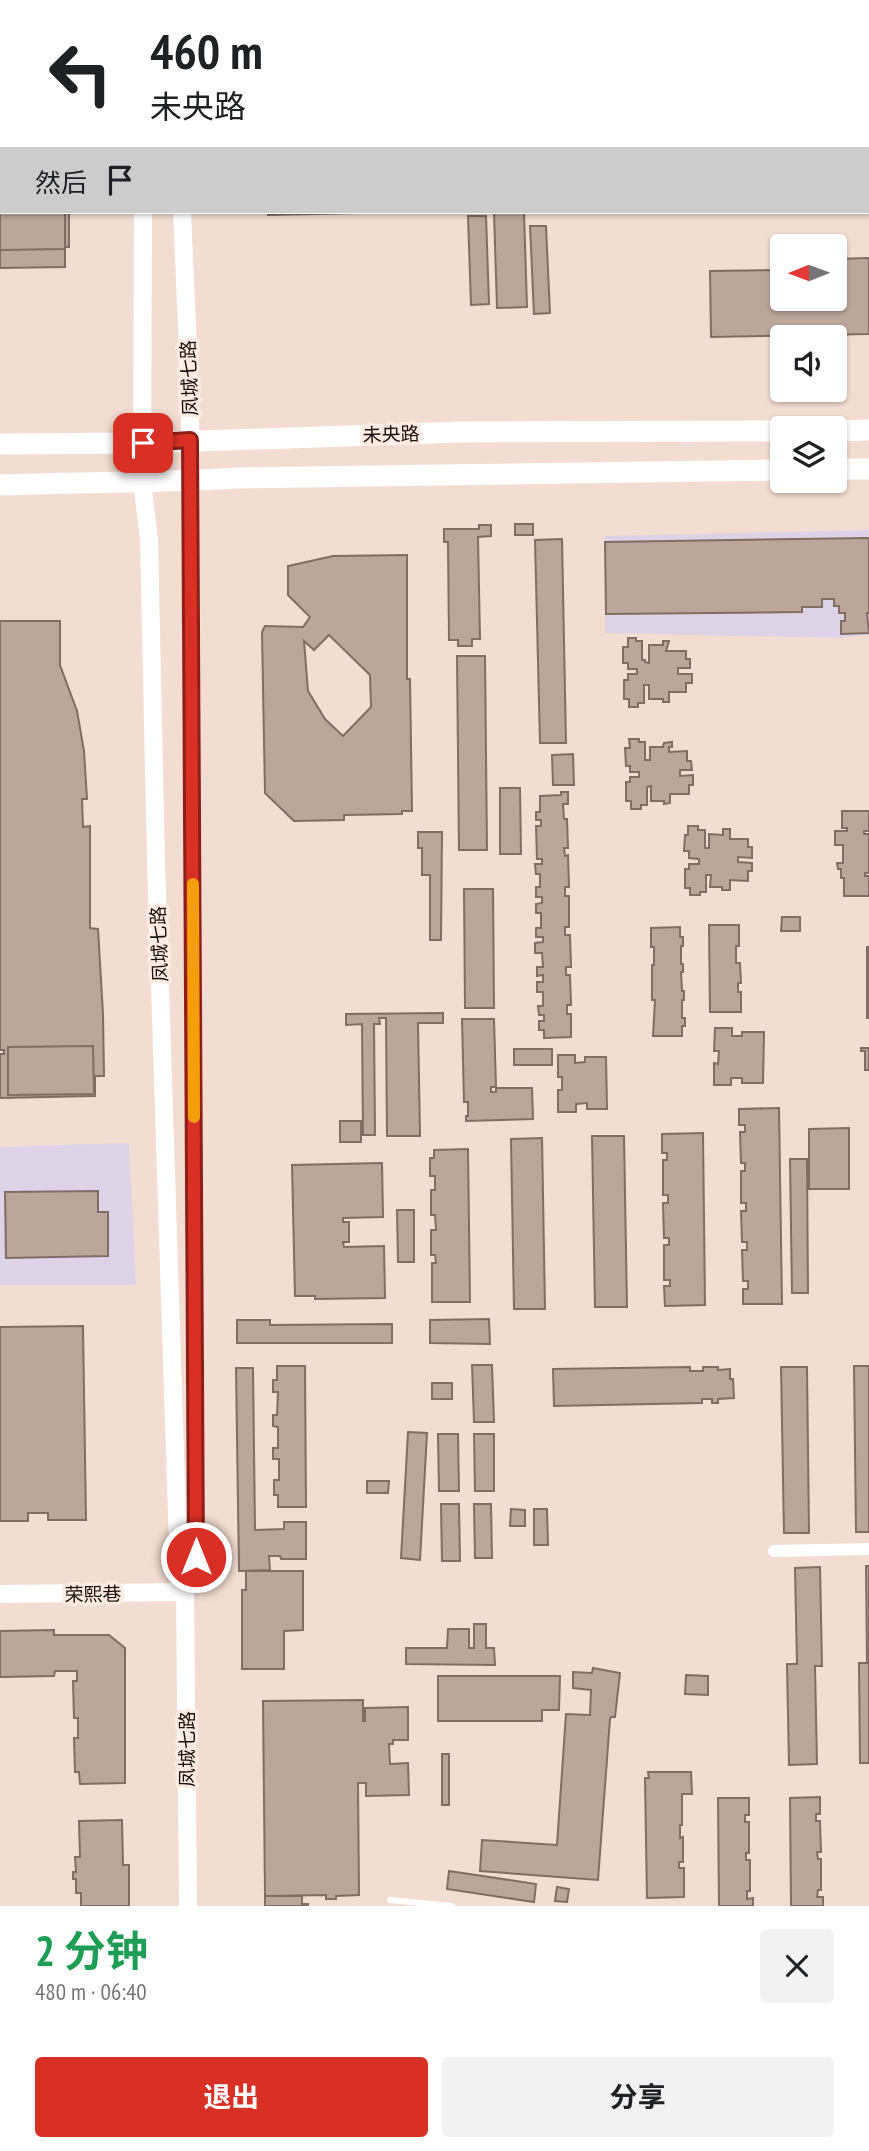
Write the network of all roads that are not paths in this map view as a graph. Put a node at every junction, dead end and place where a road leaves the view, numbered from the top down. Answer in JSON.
{"nodes":[{"id":1,"x":143,"y":214,"type":"edge"},
{"id":2,"x":182,"y":214,"type":"edge"},
{"id":3,"x":847,"y":430,"type":"edge"},
{"id":4,"x":869,"y":430,"type":"edge"},
{"id":5,"x":770,"y":431,"type":"edge"},
{"id":6,"x":190,"y":440,"type":"junction"},
{"id":7,"x":143,"y":443,"type":"junction"},
{"id":8,"x":0,"y":444,"type":"edge"},
{"id":9,"x":847,"y":469,"type":"edge"},
{"id":10,"x":869,"y":469,"type":"edge"},
{"id":11,"x":770,"y":470,"type":"edge"},
{"id":12,"x":191,"y":481,"type":"junction"},
{"id":13,"x":142,"y":482,"type":"junction"},
{"id":14,"x":0,"y":485,"type":"edge"},
{"id":15,"x":869,"y":1549,"type":"edge"},
{"id":16,"x":775,"y":1551,"type":"dead end"},
{"id":17,"x":186,"y":1592,"type":"junction"},
{"id":18,"x":0,"y":1594,"type":"edge"},
{"id":19,"x":390,"y":1900,"type":"dead end"},
{"id":20,"x":188,"y":1906,"type":"edge"},
{"id":21,"x":452,"y":1906,"type":"edge"}],
"edges":[{"from":1,"to":7,"type":"street","name":"凤城七路"},
{"from":2,"to":6,"type":"street","name":"凤城七路"},
{"from":3,"to":4,"type":"main road"},
{"from":5,"to":6,"type":"main road","name":"未央路"},
{"from":6,"to":7,"type":"main road","name":"未央路"},
{"from":6,"to":12,"type":"street","name":"凤城七路"},
{"from":7,"to":8,"type":"main road","name":"未央路"},
{"from":7,"to":13,"type":"street","name":"凤城七路"},
{"from":9,"to":10,"type":"main road"},
{"from":11,"to":12,"type":"main road"},
{"from":12,"to":13,"type":"main road"},
{"from":12,"to":17,"type":"street","name":"凤城七路"},
{"from":13,"to":14,"type":"main road"},
{"from":13,"to":17,"type":"street","name":"凤城七路"},
{"from":15,"to":16,"type":"street"},
{"from":17,"to":18,"type":"street","name":"荣熙巷"},
{"from":17,"to":20,"type":"street","name":"凤城七路"},
{"from":19,"to":21,"type":"lane"}]}
